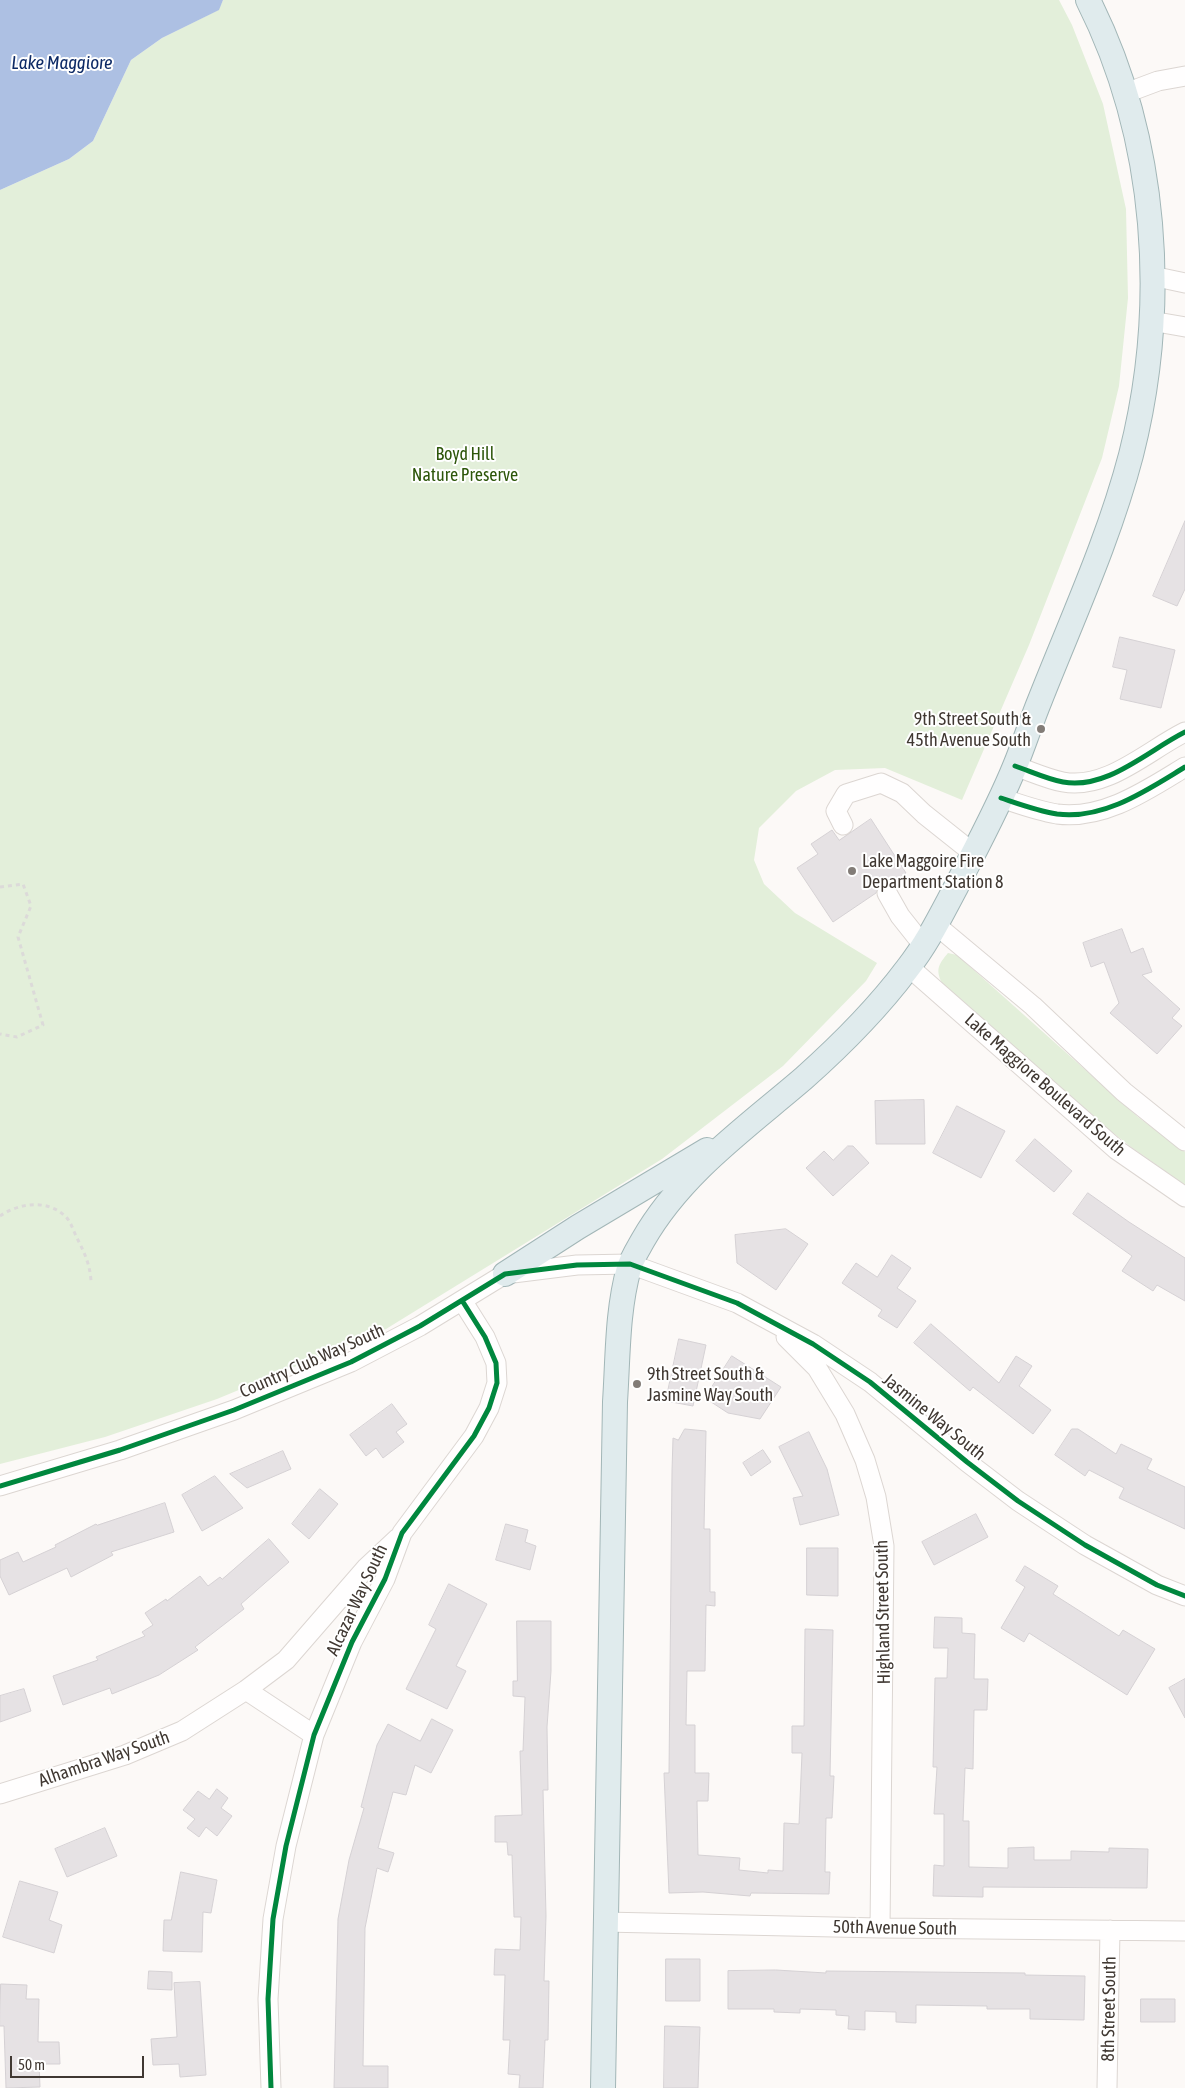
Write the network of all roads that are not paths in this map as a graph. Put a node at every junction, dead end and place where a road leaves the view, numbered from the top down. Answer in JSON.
{"nodes":[{"id":1,"x":1088,"y":0,"type":"edge"},
{"id":2,"x":1185,"y":76,"type":"edge"},
{"id":3,"x":1126,"y":93,"type":"junction"},
{"id":4,"x":1152,"y":276,"type":"junction"},
{"id":5,"x":1185,"y":283,"type":"edge"},
{"id":6,"x":1151,"y":321,"type":"junction"},
{"id":7,"x":1185,"y":327,"type":"edge"},
{"id":8,"x":1184,"y":736,"type":"edge"},
{"id":9,"x":1015,"y":766,"type":"junction"},
{"id":10,"x":1185,"y":767,"type":"edge"},
{"id":11,"x":1001,"y":798,"type":"junction"},
{"id":12,"x":843,"y":825,"type":"dead end"},
{"id":13,"x":973,"y":853,"type":"junction"},
{"id":14,"x":887,"y":893,"type":"dead end"},
{"id":15,"x":936,"y":925,"type":"junction"},
{"id":16,"x":923,"y":945,"type":"junction"},
{"id":17,"x":909,"y":967,"type":"junction"},
{"id":18,"x":743,"y":1129,"type":"junction"},
{"id":19,"x":1185,"y":1141,"type":"edge"},
{"id":20,"x":1185,"y":1197,"type":"edge"},
{"id":21,"x":630,"y":1264,"type":"junction"},
{"id":22,"x":505,"y":1274,"type":"junction"},
{"id":23,"x":463,"y":1302,"type":"junction"},
{"id":24,"x":777,"y":1327,"type":"junction"},
{"id":25,"x":0,"y":1486,"type":"edge"},
{"id":26,"x":402,"y":1533,"type":"junction"},
{"id":27,"x":1185,"y":1596,"type":"edge"},
{"id":28,"x":246,"y":1690,"type":"junction"},
{"id":29,"x":314,"y":1735,"type":"junction"},
{"id":30,"x":0,"y":1794,"type":"edge"},
{"id":31,"x":604,"y":1922,"type":"junction"},
{"id":32,"x":880,"y":1928,"type":"junction"},
{"id":33,"x":1110,"y":1930,"type":"junction"},
{"id":34,"x":1185,"y":1931,"type":"edge"},
{"id":35,"x":271,"y":2088,"type":"edge"},
{"id":36,"x":603,"y":2088,"type":"edge"},
{"id":37,"x":1107,"y":2088,"type":"edge"}],
"edges":[{"from":1,"to":3,"type":"main road"},
{"from":2,"to":3,"type":"street"},
{"from":3,"to":4,"type":"main road"},
{"from":4,"to":5,"type":"street"},
{"from":4,"to":6,"type":"main road"},
{"from":6,"to":7,"type":"street"},
{"from":6,"to":9,"type":"main road"},
{"from":8,"to":9,"type":"street"},
{"from":9,"to":11,"type":"main road"},
{"from":10,"to":11,"type":"street"},
{"from":11,"to":13,"type":"main road"},
{"from":12,"to":13,"type":"street"},
{"from":13,"to":15,"type":"main road"},
{"from":14,"to":16,"type":"street"},
{"from":15,"to":16,"type":"main road"},
{"from":15,"to":19,"type":"street"},
{"from":16,"to":17,"type":"main road"},
{"from":17,"to":18,"type":"main road"},
{"from":17,"to":20,"type":"street","name":"Lake Maggiore Boulevard South"},
{"from":18,"to":21,"type":"main road"},
{"from":18,"to":22,"type":"main road"},
{"from":21,"to":22,"type":"street","name":"Country Club Way South"},
{"from":21,"to":24,"type":"street","name":"Jasmine Way South"},
{"from":21,"to":31,"type":"main road"},
{"from":22,"to":23,"type":"street","name":"Country Club Way South"},
{"from":23,"to":25,"type":"street","name":"Country Club Way South"},
{"from":23,"to":26,"type":"street","name":"Alcazar Way South"},
{"from":24,"to":27,"type":"street","name":"Jasmine Way South"},
{"from":24,"to":32,"type":"street","name":"Highland Street South"},
{"from":26,"to":28,"type":"street","name":"Alhambra Way South"},
{"from":26,"to":29,"type":"street","name":"Alcazar Way South"},
{"from":28,"to":29,"type":"street"},
{"from":28,"to":30,"type":"street","name":"Alhambra Way South"},
{"from":29,"to":35,"type":"street","name":"Alcazar Way South"},
{"from":31,"to":32,"type":"street","name":"50th Avenue South"},
{"from":31,"to":36,"type":"main road"},
{"from":32,"to":33,"type":"street","name":"50th Avenue South"},
{"from":33,"to":34,"type":"street","name":"50th Avenue South"},
{"from":33,"to":37,"type":"street","name":"8th Street South"}]}
